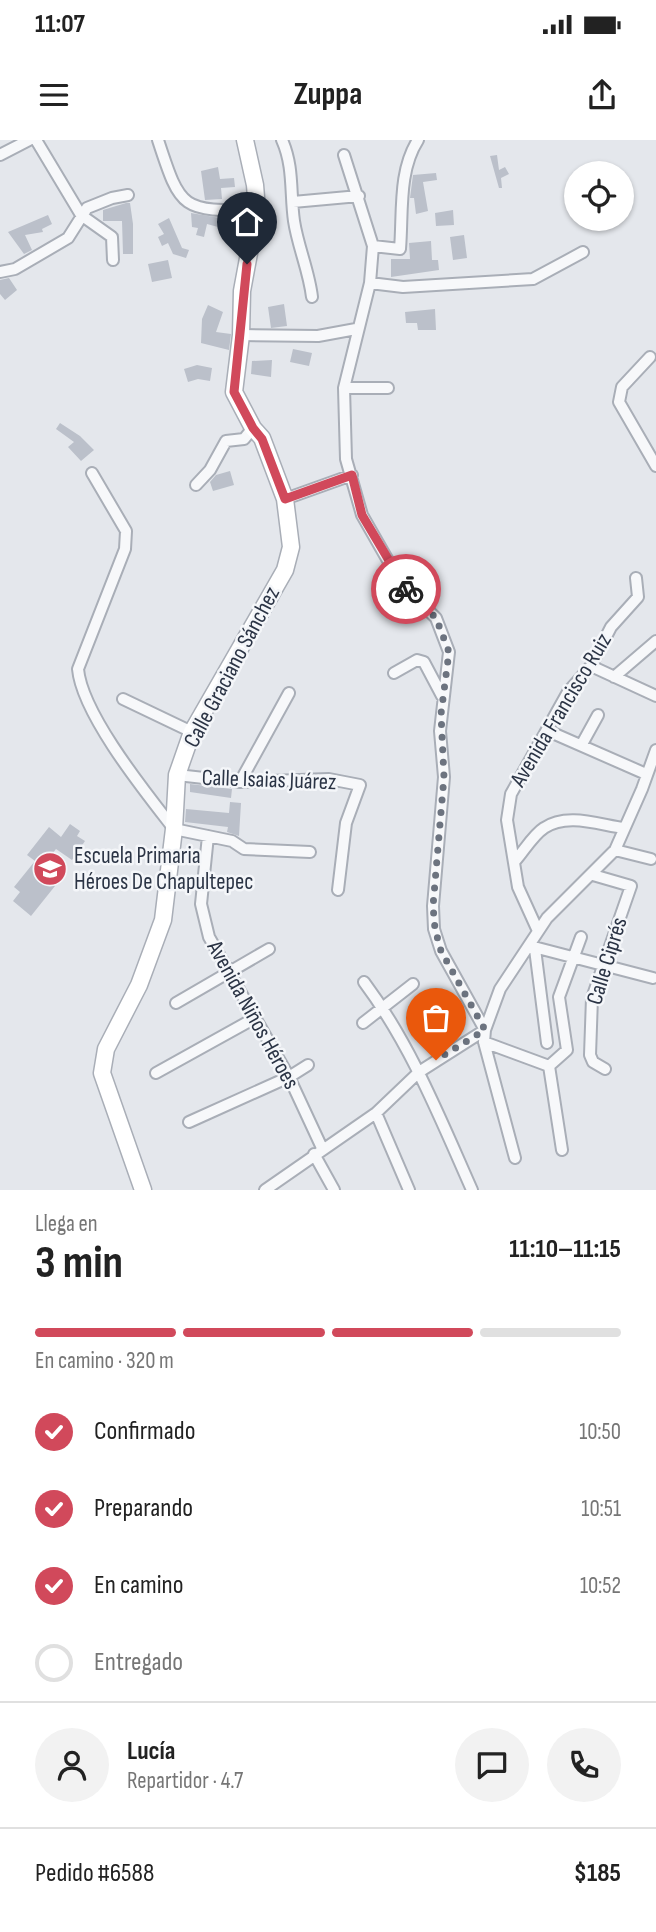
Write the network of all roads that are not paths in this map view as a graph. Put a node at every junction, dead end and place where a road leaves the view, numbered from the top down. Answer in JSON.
{"nodes":[{"id":1,"x":29,"y":140,"type":"edge"},
{"id":2,"x":36,"y":140,"type":"edge"},
{"id":3,"x":158,"y":140,"type":"edge"},
{"id":4,"x":245,"y":140,"type":"edge"},
{"id":5,"x":282,"y":140,"type":"edge"},
{"id":6,"x":418,"y":140,"type":"edge"},
{"id":7,"x":0,"y":155,"type":"edge"},
{"id":8,"x":344,"y":155,"type":"dead end"},
{"id":9,"x":128,"y":195,"type":"dead end"},
{"id":10,"x":359,"y":196,"type":"junction"},
{"id":11,"x":293,"y":202,"type":"junction"},
{"id":12,"x":257,"y":210,"type":"junction"},
{"id":13,"x":81,"y":215,"type":"junction"},
{"id":14,"x":373,"y":246,"type":"junction"},
{"id":15,"x":583,"y":252,"type":"dead end"},
{"id":16,"x":113,"y":260,"type":"dead end"},
{"id":17,"x":0,"y":272,"type":"edge"},
{"id":18,"x":370,"y":283,"type":"junction"},
{"id":19,"x":312,"y":297,"type":"dead end"},
{"id":20,"x":356,"y":329,"type":"junction"},
{"id":21,"x":242,"y":335,"type":"junction"},
{"id":22,"x":650,"y":357,"type":"dead end"},
{"id":23,"x":344,"y":388,"type":"junction"},
{"id":24,"x":388,"y":388,"type":"dead end"},
{"id":25,"x":253,"y":428,"type":"junction"},
{"id":26,"x":656,"y":466,"type":"edge"},
{"id":27,"x":92,"y":473,"type":"dead end"},
{"id":28,"x":352,"y":475,"type":"junction"},
{"id":29,"x":196,"y":485,"type":"dead end"},
{"id":30,"x":285,"y":499,"type":"junction"},
{"id":31,"x":636,"y":578,"type":"dead end"},
{"id":32,"x":656,"y":640,"type":"edge"},
{"id":33,"x":591,"y":666,"type":"junction"},
{"id":34,"x":394,"y":673,"type":"dead end"},
{"id":35,"x":614,"y":677,"type":"junction"},
{"id":36,"x":289,"y":693,"type":"dead end"},
{"id":37,"x":442,"y":696,"type":"junction"},
{"id":38,"x":656,"y":696,"type":"edge"},
{"id":39,"x":123,"y":699,"type":"dead end"},
{"id":40,"x":598,"y":715,"type":"dead end"},
{"id":41,"x":548,"y":731,"type":"junction"},
{"id":42,"x":192,"y":732,"type":"junction"},
{"id":43,"x":582,"y":744,"type":"junction"},
{"id":44,"x":656,"y":750,"type":"edge"},
{"id":45,"x":646,"y":774,"type":"junction"},
{"id":46,"x":177,"y":775,"type":"junction"},
{"id":47,"x":240,"y":782,"type":"junction"},
{"id":48,"x":642,"y":789,"type":"junction"},
{"id":49,"x":656,"y":792,"type":"edge"},
{"id":50,"x":624,"y":828,"type":"junction"},
{"id":51,"x":174,"y":829,"type":"junction"},
{"id":52,"x":208,"y":836,"type":"junction"},
{"id":53,"x":615,"y":850,"type":"junction"},
{"id":54,"x":310,"y":852,"type":"dead end"},
{"id":55,"x":651,"y":859,"type":"dead end"},
{"id":56,"x":515,"y":861,"type":"junction"},
{"id":57,"x":593,"y":875,"type":"junction"},
{"id":58,"x":338,"y":890,"type":"dead end"},
{"id":59,"x":538,"y":931,"type":"junction"},
{"id":60,"x":581,"y":937,"type":"dead end"},
{"id":61,"x":532,"y":948,"type":"junction"},
{"id":62,"x":269,"y":949,"type":"dead end"},
{"id":63,"x":574,"y":958,"type":"junction"},
{"id":64,"x":603,"y":967,"type":"junction"},
{"id":65,"x":228,"y":975,"type":"junction"},
{"id":66,"x":653,"y":978,"type":"dead end"},
{"id":67,"x":364,"y":982,"type":"dead end"},
{"id":68,"x":413,"y":984,"type":"dead end"},
{"id":69,"x":176,"y":1003,"type":"dead end"},
{"id":70,"x":383,"y":1008,"type":"junction"},
{"id":71,"x":255,"y":1018,"type":"junction"},
{"id":72,"x":363,"y":1023,"type":"dead end"},
{"id":73,"x":485,"y":1030,"type":"junction"},
{"id":74,"x":484,"y":1042,"type":"junction"},
{"id":75,"x":547,"y":1043,"type":"dead end"},
{"id":76,"x":308,"y":1065,"type":"dead end"},
{"id":77,"x":549,"y":1066,"type":"junction"},
{"id":78,"x":605,"y":1069,"type":"dead end"},
{"id":79,"x":419,"y":1072,"type":"junction"},
{"id":80,"x":156,"y":1073,"type":"dead end"},
{"id":81,"x":289,"y":1077,"type":"junction"},
{"id":82,"x":376,"y":1113,"type":"junction"},
{"id":83,"x":189,"y":1122,"type":"dead end"},
{"id":84,"x":562,"y":1150,"type":"dead end"},
{"id":85,"x":318,"y":1151,"type":"junction"},
{"id":86,"x":515,"y":1158,"type":"dead end"},
{"id":87,"x":268,"y":1189,"type":"edge"},
{"id":88,"x":143,"y":1190,"type":"edge"},
{"id":89,"x":334,"y":1190,"type":"edge"},
{"id":90,"x":409,"y":1190,"type":"edge"},
{"id":91,"x":472,"y":1190,"type":"edge"}],
"edges":[{"from":1,"to":7,"type":"street"},
{"from":2,"to":13,"type":"street"},
{"from":3,"to":12,"type":"street"},
{"from":4,"to":12,"type":"street","name":"Calle Graciano Sánchez"},
{"from":5,"to":11,"type":"street"},
{"from":6,"to":14,"type":"street"},
{"from":8,"to":10,"type":"street"},
{"from":9,"to":13,"type":"street"},
{"from":10,"to":11,"type":"street"},
{"from":10,"to":14,"type":"street"},
{"from":11,"to":19,"type":"street"},
{"from":12,"to":21,"type":"street","name":"Calle Graciano Sánchez"},
{"from":13,"to":16,"type":"street"},
{"from":13,"to":17,"type":"street"},
{"from":14,"to":18,"type":"street"},
{"from":15,"to":18,"type":"street"},
{"from":18,"to":20,"type":"street"},
{"from":20,"to":21,"type":"street"},
{"from":20,"to":23,"type":"street"},
{"from":21,"to":25,"type":"street","name":"Calle Graciano Sánchez"},
{"from":22,"to":26,"type":"street"},
{"from":23,"to":24,"type":"street"},
{"from":23,"to":28,"type":"street"},
{"from":25,"to":29,"type":"street"},
{"from":25,"to":30,"type":"street","name":"Calle Graciano Sánchez"},
{"from":27,"to":51,"type":"street"},
{"from":28,"to":30,"type":"street"},
{"from":28,"to":37,"type":"street"},
{"from":30,"to":42,"type":"street","name":"Calle Graciano Sánchez"},
{"from":31,"to":33,"type":"street","name":"Avenida Francisco Ruiz"},
{"from":32,"to":35,"type":"street"},
{"from":33,"to":35,"type":"street"},
{"from":33,"to":41,"type":"street","name":"Avenida Francisco Ruiz"},
{"from":34,"to":37,"type":"street"},
{"from":35,"to":38,"type":"street"},
{"from":36,"to":47,"type":"street"},
{"from":37,"to":73,"type":"street"},
{"from":39,"to":42,"type":"street"},
{"from":40,"to":43,"type":"street"},
{"from":41,"to":43,"type":"street"},
{"from":41,"to":56,"type":"street","name":"Avenida Francisco Ruiz"},
{"from":42,"to":46,"type":"street","name":"Calle Graciano Sánchez"},
{"from":43,"to":45,"type":"street"},
{"from":44,"to":45,"type":"street"},
{"from":45,"to":48,"type":"street"},
{"from":46,"to":47,"type":"street","name":"Calle Isaias Juárez"},
{"from":46,"to":51,"type":"street","name":"Calle Graciano Sánchez"},
{"from":47,"to":58,"type":"street","name":"Calle Isaias Juárez"},
{"from":48,"to":49,"type":"street"},
{"from":48,"to":50,"type":"street"},
{"from":50,"to":53,"type":"street"},
{"from":50,"to":56,"type":"street"},
{"from":51,"to":52,"type":"street"},
{"from":51,"to":88,"type":"street","name":"Calle Graciano Sánchez"},
{"from":52,"to":54,"type":"street"},
{"from":52,"to":65,"type":"street","name":"Avenida Niños Héroes"},
{"from":53,"to":55,"type":"street"},
{"from":53,"to":57,"type":"street"},
{"from":56,"to":59,"type":"street","name":"Avenida Francisco Ruiz"},
{"from":57,"to":59,"type":"street"},
{"from":57,"to":64,"type":"street","name":"Calle Ciprés"},
{"from":59,"to":61,"type":"street"},
{"from":60,"to":63,"type":"street"},
{"from":61,"to":63,"type":"street"},
{"from":61,"to":73,"type":"street"},
{"from":61,"to":75,"type":"street"},
{"from":62,"to":65,"type":"street"},
{"from":63,"to":64,"type":"street"},
{"from":63,"to":77,"type":"street"},
{"from":64,"to":66,"type":"street"},
{"from":64,"to":78,"type":"street","name":"Calle Ciprés"},
{"from":65,"to":69,"type":"street"},
{"from":65,"to":71,"type":"street","name":"Avenida Niños Héroes"},
{"from":67,"to":70,"type":"street"},
{"from":68,"to":70,"type":"street"},
{"from":70,"to":72,"type":"street"},
{"from":70,"to":79,"type":"street"},
{"from":71,"to":80,"type":"street"},
{"from":71,"to":81,"type":"street","name":"Avenida Niños Héroes"},
{"from":73,"to":74,"type":"street"},
{"from":73,"to":79,"type":"street"},
{"from":74,"to":77,"type":"street"},
{"from":74,"to":86,"type":"street"},
{"from":76,"to":81,"type":"street"},
{"from":77,"to":84,"type":"street"},
{"from":79,"to":82,"type":"street"},
{"from":79,"to":91,"type":"street"},
{"from":81,"to":83,"type":"street"},
{"from":81,"to":85,"type":"street","name":"Avenida Niños Héroes"},
{"from":82,"to":85,"type":"street"},
{"from":82,"to":90,"type":"street"},
{"from":85,"to":87,"type":"street"},
{"from":85,"to":89,"type":"street","name":"Avenida Niños Héroes"}]}
